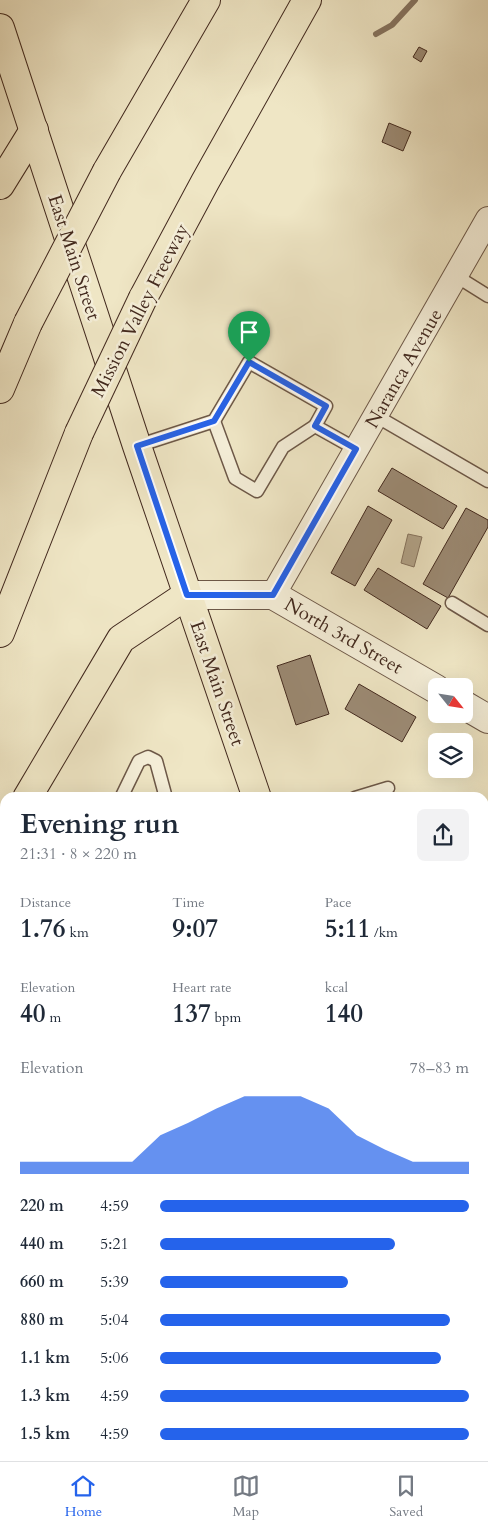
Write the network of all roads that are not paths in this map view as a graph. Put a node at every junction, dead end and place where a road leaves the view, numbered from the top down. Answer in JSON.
{"nodes":[{"id":1,"x":206,"y":0,"type":"edge"},
{"id":2,"x":307,"y":0,"type":"edge"},
{"id":3,"x":0,"y":28,"type":"edge"},
{"id":4,"x":34,"y":130,"type":"junction"},
{"id":5,"x":0,"y":185,"type":"edge"},
{"id":6,"x":488,"y":219,"type":"edge"},
{"id":7,"x":456,"y":276,"type":"junction"},
{"id":8,"x":488,"y":296,"type":"edge"},
{"id":9,"x":0,"y":389,"type":"edge"},
{"id":10,"x":376,"y":416,"type":"junction"},
{"id":11,"x":214,"y":421,"type":"junction"},
{"id":12,"x":315,"y":426,"type":"junction"},
{"id":13,"x":137,"y":446,"type":"junction"},
{"id":14,"x":356,"y":449,"type":"junction"},
{"id":15,"x":488,"y":480,"type":"edge"},
{"id":16,"x":187,"y":595,"type":"junction"},
{"id":17,"x":273,"y":595,"type":"junction"},
{"id":18,"x":452,"y":603,"type":"dead end"},
{"id":19,"x":488,"y":625,"type":"edge"},
{"id":20,"x":0,"y":633,"type":"edge"},
{"id":21,"x":428,"y":684,"type":"edge"},
{"id":22,"x":473,"y":710,"type":"edge"},
{"id":23,"x":488,"y":719,"type":"edge"},
{"id":24,"x":388,"y":788,"type":"dead end"},
{"id":25,"x":31,"y":792,"type":"edge"},
{"id":26,"x":124,"y":792,"type":"edge"},
{"id":27,"x":164,"y":792,"type":"edge"},
{"id":28,"x":255,"y":792,"type":"edge"},
{"id":29,"x":375,"y":792,"type":"edge"}],
"edges":[{"from":1,"to":9,"type":"main road","bridge":true},
{"from":2,"to":20,"type":"main road","name":"Mission Valley Freeway","bridge":true},
{"from":3,"to":4,"type":"main road","name":"East Main Street"},
{"from":4,"to":5,"type":"main road"},
{"from":4,"to":13,"type":"main road","name":"East Main Street"},
{"from":6,"to":7,"type":"street","name":"Naranca Avenue"},
{"from":7,"to":8,"type":"lane"},
{"from":7,"to":10,"type":"street","name":"Naranca Avenue"},
{"from":10,"to":14,"type":"street","name":"Naranca Avenue"},
{"from":10,"to":15,"type":"lane"},
{"from":11,"to":12,"type":"lane"},
{"from":11,"to":12,"type":"lane"},
{"from":11,"to":13,"type":"lane"},
{"from":12,"to":14,"type":"lane"},
{"from":13,"to":16,"type":"main road","name":"East Main Street"},
{"from":14,"to":17,"type":"street","name":"Naranca Avenue"},
{"from":16,"to":17,"type":"street","name":"North 3rd Street"},
{"from":16,"to":25,"type":"main road"},
{"from":16,"to":28,"type":"main road","name":"East Main Street"},
{"from":17,"to":21,"type":"street","name":"North 3rd Street"},
{"from":18,"to":19,"type":"lane"},
{"from":22,"to":23,"type":"street"},
{"from":24,"to":29,"type":"lane"},
{"from":26,"to":27,"type":"lane"}]}
